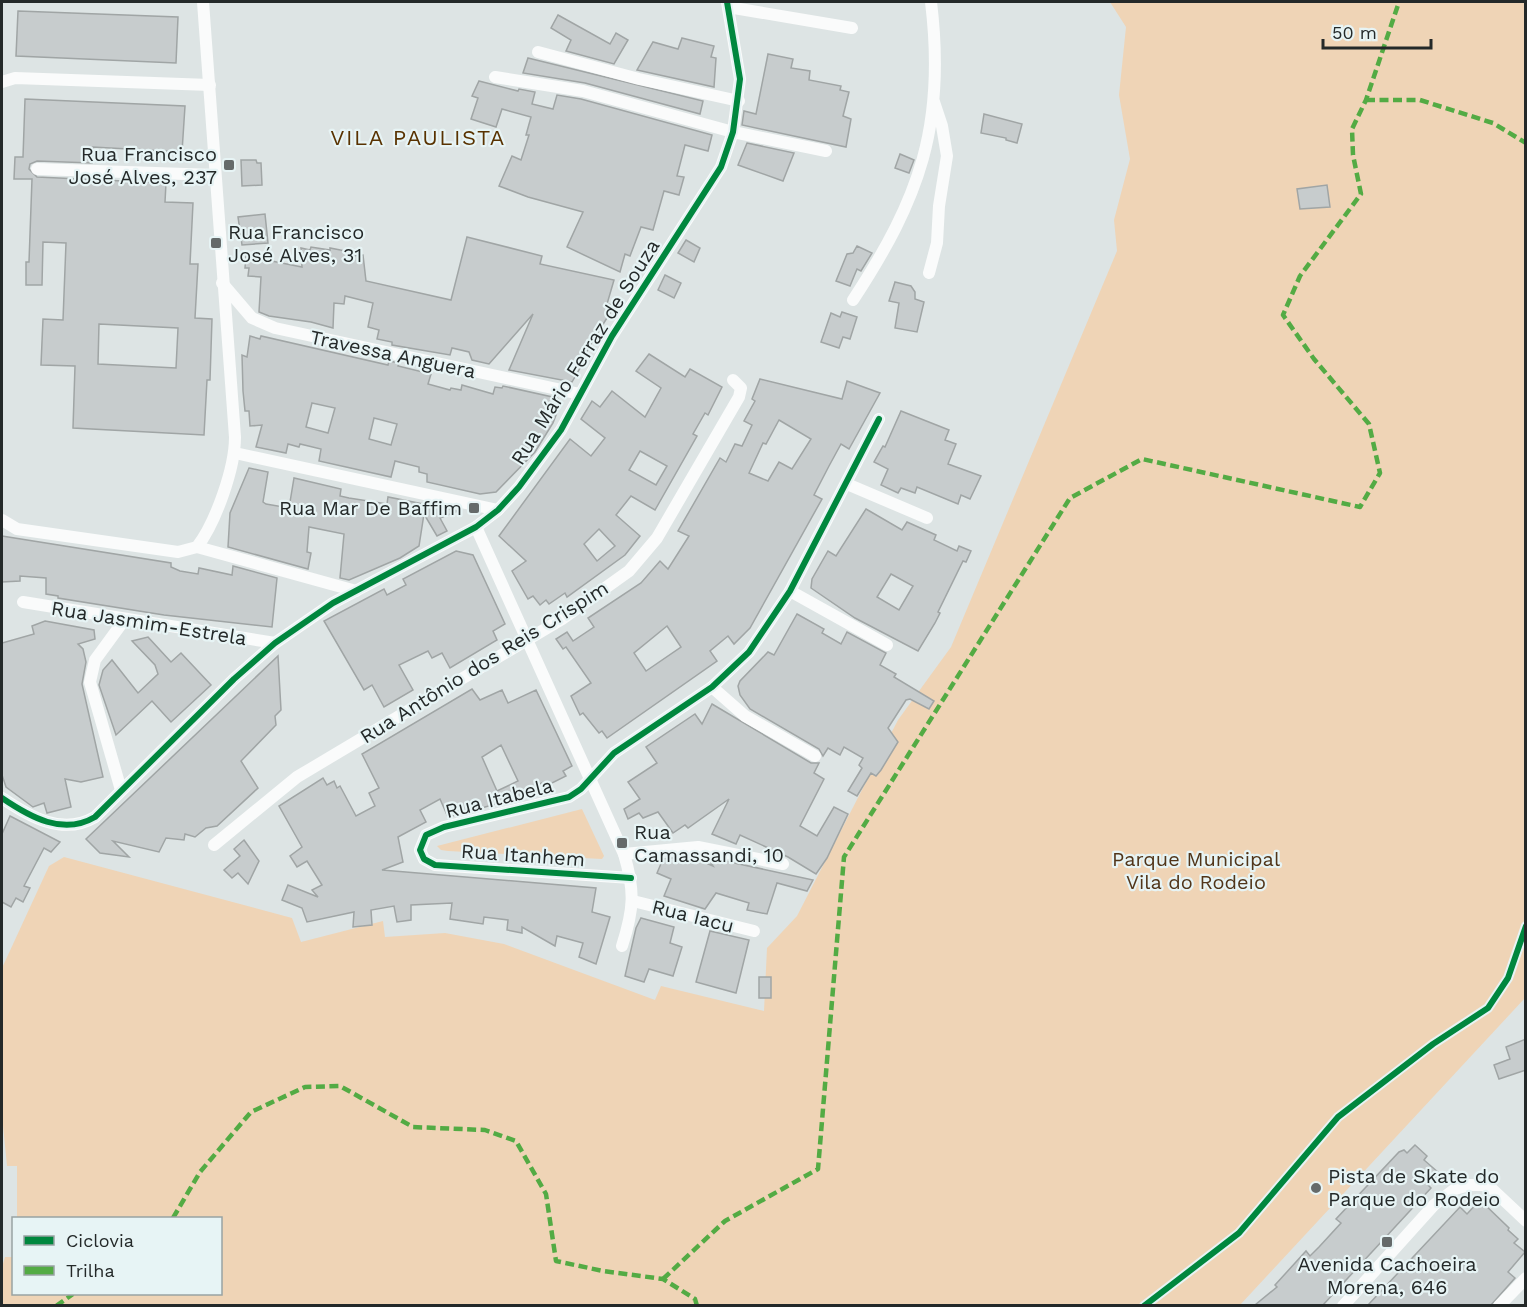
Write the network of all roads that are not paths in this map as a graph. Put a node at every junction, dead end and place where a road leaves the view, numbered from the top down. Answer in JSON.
{"nodes":[{"id":1,"x":203,"y":2,"type":"edge"},
{"id":2,"x":931,"y":2,"type":"edge"},
{"id":3,"x":728,"y":4,"type":"edge"},
{"id":4,"x":852,"y":28,"type":"dead end"},
{"id":5,"x":538,"y":52,"type":"dead end"},
{"id":6,"x":495,"y":76,"type":"dead end"},
{"id":7,"x":2,"y":82,"type":"edge"},
{"id":8,"x":210,"y":85,"type":"junction"},
{"id":9,"x":739,"y":101,"type":"junction"},
{"id":10,"x":934,"y":101,"type":"junction"},
{"id":11,"x":733,"y":132,"type":"junction"},
{"id":12,"x":826,"y":151,"type":"dead end"},
{"id":13,"x":37,"y":169,"type":"dead end"},
{"id":14,"x":215,"y":175,"type":"junction"},
{"id":15,"x":929,"y":273,"type":"dead end"},
{"id":16,"x":222,"y":283,"type":"junction"},
{"id":17,"x":853,"y":300,"type":"dead end"},
{"id":18,"x":733,"y":380,"type":"dead end"},
{"id":19,"x":580,"y":394,"type":"junction"},
{"id":20,"x":879,"y":418,"type":"dead end"},
{"id":21,"x":235,"y":453,"type":"junction"},
{"id":22,"x":847,"y":484,"type":"junction"},
{"id":23,"x":498,"y":510,"type":"junction"},
{"id":24,"x":927,"y":518,"type":"dead end"},
{"id":25,"x":2,"y":520,"type":"edge"},
{"id":26,"x":476,"y":527,"type":"junction"},
{"id":27,"x":197,"y":547,"type":"junction"},
{"id":28,"x":356,"y":591,"type":"junction"},
{"id":29,"x":790,"y":591,"type":"junction"},
{"id":30,"x":24,"y":602,"type":"dead end"},
{"id":31,"x":124,"y":620,"type":"junction"},
{"id":32,"x":528,"y":639,"type":"junction"},
{"id":33,"x":275,"y":643,"type":"junction"},
{"id":34,"x":887,"y":645,"type":"dead end"},
{"id":35,"x":712,"y":687,"type":"junction"},
{"id":36,"x":815,"y":756,"type":"dead end"},
{"id":37,"x":590,"y":779,"type":"junction"},
{"id":38,"x":121,"y":790,"type":"junction"},
{"id":39,"x":2,"y":798,"type":"edge"},
{"id":40,"x":214,"y":845,"type":"dead end"},
{"id":41,"x":420,"y":850,"type":"joint"},
{"id":42,"x":624,"y":854,"type":"junction"},
{"id":43,"x":783,"y":864,"type":"dead end"},
{"id":44,"x":631,"y":878,"type":"junction"},
{"id":45,"x":633,"y":901,"type":"junction"},
{"id":46,"x":753,"y":931,"type":"dead end"},
{"id":47,"x":622,"y":946,"type":"dead end"},
{"id":48,"x":1526,"y":1221,"type":"edge"},
{"id":49,"x":1526,"y":1278,"type":"edge"},
{"id":50,"x":1343,"y":1305,"type":"edge"},
{"id":51,"x":1499,"y":1305,"type":"edge"}],
"edges":[{"from":1,"to":8,"type":"street"},
{"from":2,"to":10,"type":"street"},
{"from":3,"to":4,"type":"street"},
{"from":3,"to":9,"type":"street","name":"Rua Mário Ferraz de Souza"},
{"from":5,"to":9,"type":"street"},
{"from":6,"to":11,"type":"street"},
{"from":7,"to":8,"type":"street"},
{"from":8,"to":14,"type":"street"},
{"from":9,"to":11,"type":"street","name":"Rua Mário Ferraz de Souza"},
{"from":10,"to":15,"type":"street"},
{"from":10,"to":17,"type":"street"},
{"from":11,"to":12,"type":"street"},
{"from":11,"to":19,"type":"street","name":"Rua Mário Ferraz de Souza"},
{"from":13,"to":14,"type":"street"},
{"from":14,"to":16,"type":"street"},
{"from":16,"to":19,"type":"street","name":"Travessa Anguera"},
{"from":16,"to":21,"type":"street"},
{"from":18,"to":32,"type":"street","name":"Rua Antônio dos Reis Crispim"},
{"from":19,"to":23,"type":"street","name":"Rua Mário Ferraz de Souza"},
{"from":20,"to":22,"type":"street","name":"Rua Itabela"},
{"from":21,"to":23,"type":"street"},
{"from":21,"to":27,"type":"street"},
{"from":22,"to":24,"type":"street"},
{"from":22,"to":29,"type":"street","name":"Rua Itabela"},
{"from":23,"to":26,"type":"street","name":"Rua Mário Ferraz de Souza"},
{"from":25,"to":27,"type":"street"},
{"from":26,"to":28,"type":"street","name":"Rua Mário Ferraz de Souza"},
{"from":26,"to":32,"type":"street"},
{"from":27,"to":28,"type":"street"},
{"from":28,"to":33,"type":"street","name":"Rua Mário Ferraz de Souza"},
{"from":29,"to":34,"type":"street"},
{"from":29,"to":35,"type":"street","name":"Rua Itabela"},
{"from":30,"to":31,"type":"street","name":"Rua Jasmim-Estrela"},
{"from":31,"to":33,"type":"street","name":"Rua Jasmim-Estrela"},
{"from":31,"to":38,"type":"street"},
{"from":32,"to":37,"type":"street"},
{"from":32,"to":40,"type":"street","name":"Rua Antônio dos Reis Crispim"},
{"from":33,"to":38,"type":"street","name":"Rua Mário Ferraz de Souza"},
{"from":35,"to":36,"type":"street"},
{"from":35,"to":37,"type":"street","name":"Rua Itabela"},
{"from":37,"to":41,"type":"street","name":"Rua Itabela"},
{"from":37,"to":42,"type":"street"},
{"from":38,"to":39,"type":"street","name":"Rua Mário Ferraz de Souza"},
{"from":41,"to":44,"type":"street","name":"Rua Itanhem"},
{"from":42,"to":43,"type":"street"},
{"from":42,"to":44,"type":"street"},
{"from":44,"to":45,"type":"street"},
{"from":45,"to":46,"type":"street","name":"Rua Iacu"},
{"from":45,"to":47,"type":"street"},
{"from":48,"to":50,"type":"street"},
{"from":49,"to":51,"type":"street"}]}
